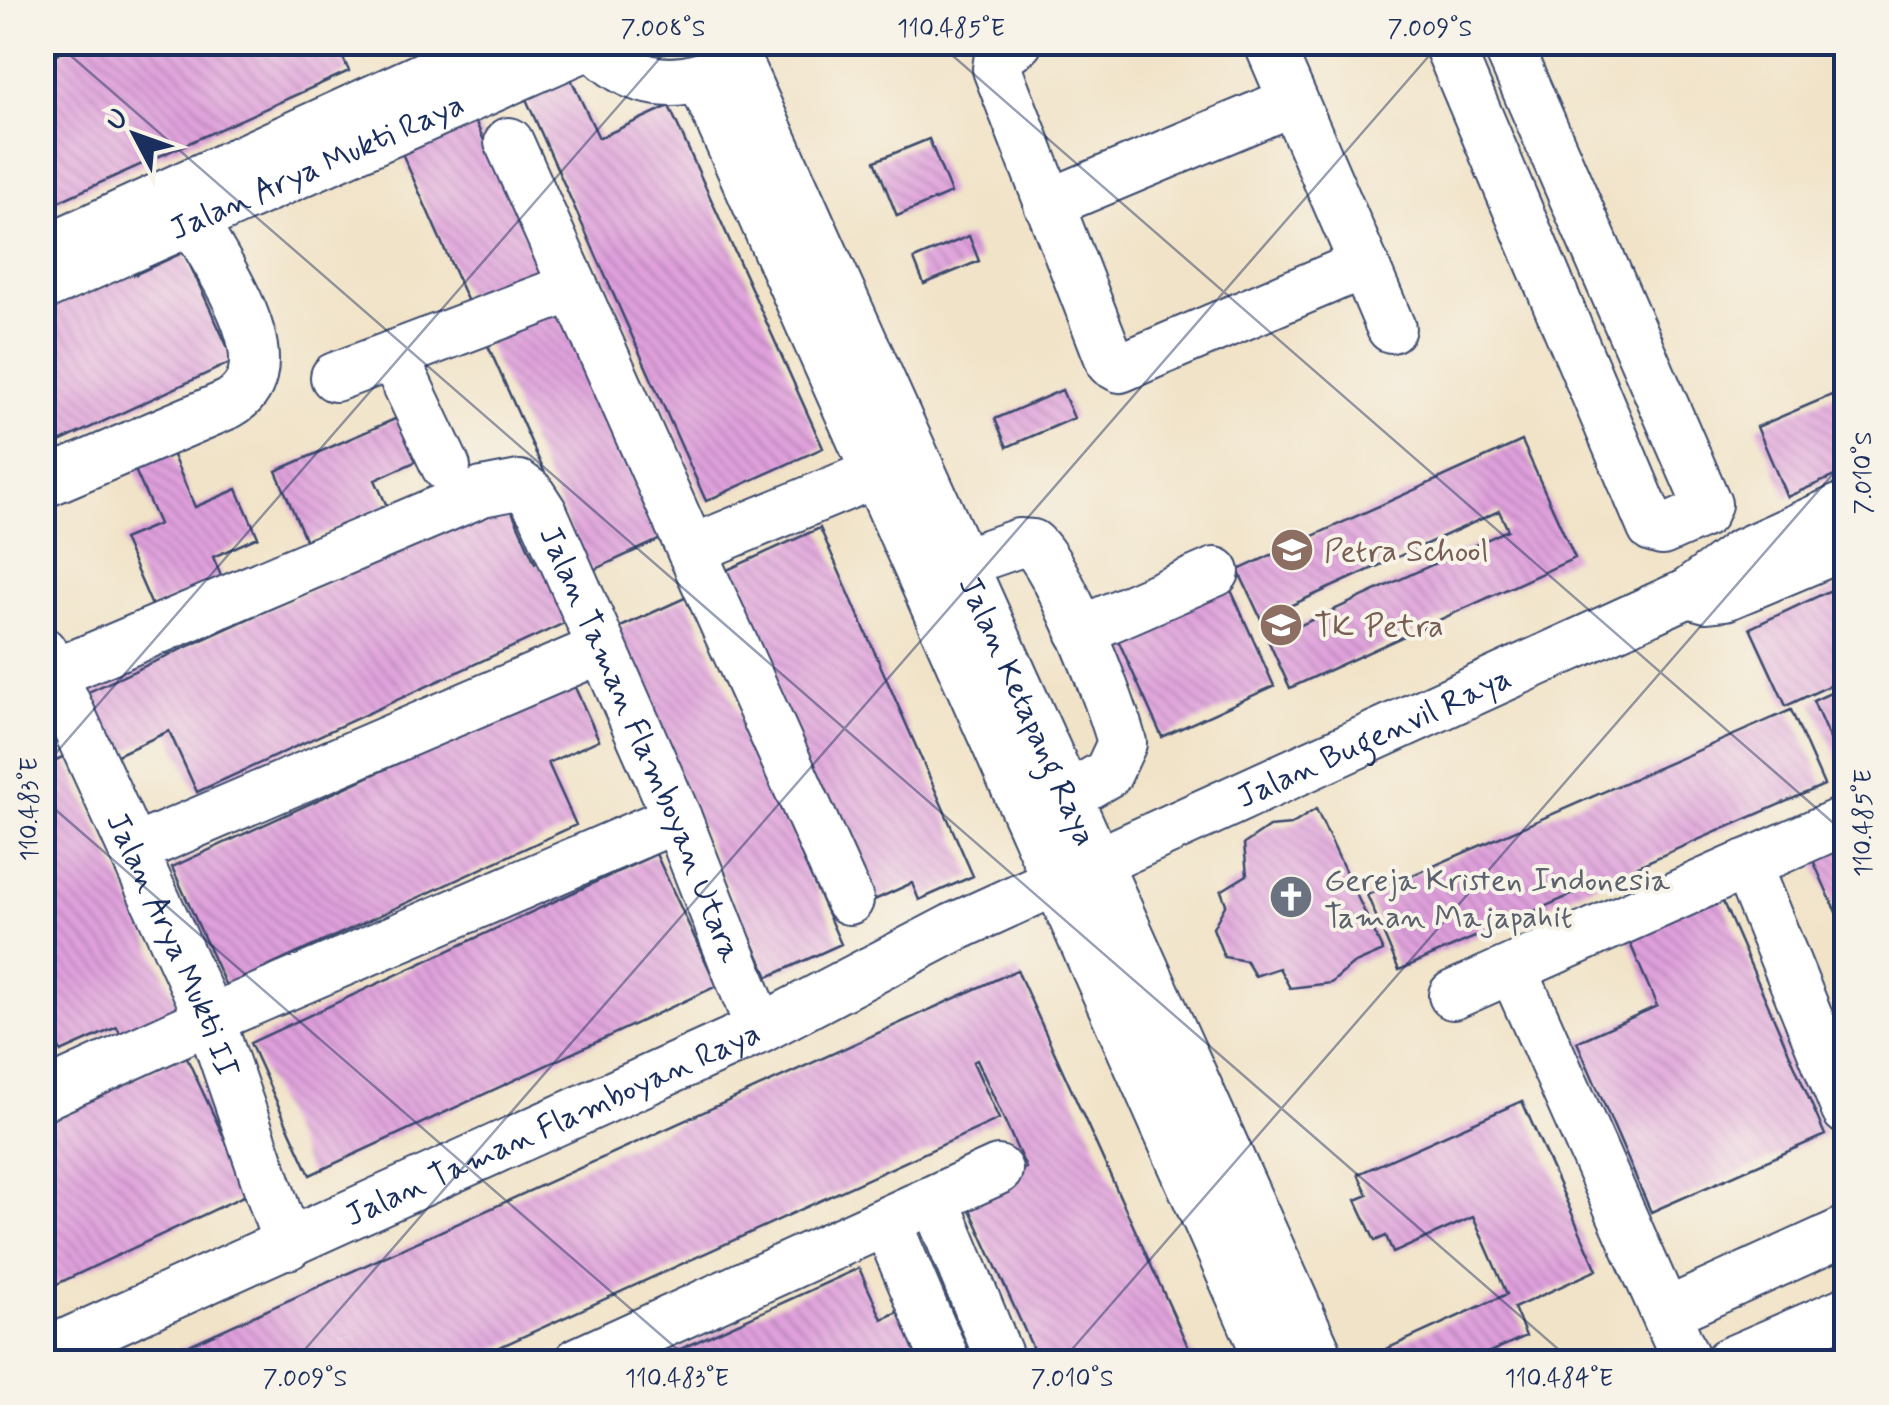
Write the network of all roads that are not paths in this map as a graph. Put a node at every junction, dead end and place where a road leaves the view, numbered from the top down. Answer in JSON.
{"nodes":[{"id":1,"x":499,"y":42,"type":"edge"},
{"id":2,"x":1018,"y":42,"type":"edge"},
{"id":3,"x":1268,"y":42,"type":"edge"},
{"id":4,"x":1447,"y":42,"type":"edge"},
{"id":5,"x":1506,"y":42,"type":"edge"},
{"id":6,"x":591,"y":43,"type":"edge"},
{"id":7,"x":731,"y":61,"type":"edge"},
{"id":8,"x":1294,"y":101,"type":"junction"},
{"id":9,"x":510,"y":142,"type":"dead end"},
{"id":10,"x":1568,"y":187,"type":"junction"},
{"id":11,"x":1048,"y":204,"type":"junction"},
{"id":12,"x":1519,"y":209,"type":"junction"},
{"id":13,"x":192,"y":220,"type":"junction"},
{"id":14,"x":42,"y":251,"type":"edge"},
{"id":15,"x":1364,"y":264,"type":"junction"},
{"id":16,"x":42,"y":288,"type":"edge"},
{"id":17,"x":572,"y":288,"type":"junction"},
{"id":18,"x":1390,"y":328,"type":"dead end"},
{"id":19,"x":393,"y":356,"type":"junction"},
{"id":20,"x":335,"y":377,"type":"dead end"},
{"id":21,"x":446,"y":467,"type":"dead end"},
{"id":22,"x":874,"y":474,"type":"junction"},
{"id":23,"x":42,"y":484,"type":"edge"},
{"id":24,"x":1846,"y":506,"type":"edge"},
{"id":25,"x":1846,"y":545,"type":"edge"},
{"id":26,"x":691,"y":550,"type":"junction"},
{"id":27,"x":964,"y":562,"type":"junction"},
{"id":28,"x":1215,"y":572,"type":"dead end"},
{"id":29,"x":1688,"y":593,"type":"junction"},
{"id":30,"x":1080,"y":632,"type":"junction"},
{"id":31,"x":602,"y":650,"type":"junction"},
{"id":32,"x":48,"y":662,"type":"edge"},
{"id":33,"x":1065,"y":798,"type":"junction"},
{"id":34,"x":677,"y":818,"type":"junction"},
{"id":35,"x":1846,"y":820,"type":"edge"},
{"id":36,"x":133,"y":850,"type":"junction"},
{"id":37,"x":1746,"y":864,"type":"junction"},
{"id":38,"x":1077,"y":873,"type":"junction"},
{"id":39,"x":849,"y":900,"type":"dead end"},
{"id":40,"x":1513,"y":970,"type":"junction"},
{"id":41,"x":1454,"y":995,"type":"dead end"},
{"id":42,"x":210,"y":1019,"type":"junction"},
{"id":43,"x":760,"y":1029,"type":"junction"},
{"id":44,"x":45,"y":1088,"type":"edge"},
{"id":45,"x":1846,"y":1110,"type":"edge"},
{"id":46,"x":998,"y":1170,"type":"dead end"},
{"id":47,"x":935,"y":1201,"type":"junction"},
{"id":48,"x":887,"y":1223,"type":"junction"},
{"id":49,"x":1846,"y":1231,"type":"edge"},
{"id":50,"x":288,"y":1245,"type":"junction"},
{"id":51,"x":1846,"y":1310,"type":"edge"},
{"id":52,"x":1668,"y":1312,"type":"junction"},
{"id":53,"x":42,"y":1354,"type":"edge"},
{"id":54,"x":578,"y":1362,"type":"edge"},
{"id":55,"x":946,"y":1362,"type":"edge"},
{"id":56,"x":1002,"y":1362,"type":"edge"},
{"id":57,"x":1270,"y":1362,"type":"edge"},
{"id":58,"x":1321,"y":1362,"type":"edge"},
{"id":59,"x":1688,"y":1362,"type":"edge"},
{"id":60,"x":1728,"y":1362,"type":"edge"}],
"edges":[{"from":1,"to":14,"type":"street","name":"Jalan Arya Mukti Raya"},
{"from":2,"to":11,"type":"street"},
{"from":3,"to":8,"type":"street"},
{"from":4,"to":12,"type":"street"},
{"from":5,"to":10,"type":"street"},
{"from":6,"to":7,"type":"street"},
{"from":6,"to":13,"type":"street","name":"Jalan Arya Mukti Raya"},
{"from":7,"to":22,"type":"street","name":"Jalan Ketapang Raya"},
{"from":7,"to":27,"type":"street","name":"Jalan Ketapang Raya"},
{"from":8,"to":11,"type":"street"},
{"from":8,"to":15,"type":"street"},
{"from":9,"to":17,"type":"street"},
{"from":10,"to":12,"type":"street"},
{"from":10,"to":12,"type":"street"},
{"from":11,"to":15,"type":"street"},
{"from":13,"to":16,"type":"street","name":"Jalan Arya Mukti Raya"},
{"from":13,"to":23,"type":"street"},
{"from":15,"to":18,"type":"street"},
{"from":17,"to":19,"type":"street"},
{"from":17,"to":26,"type":"street"},
{"from":19,"to":20,"type":"street"},
{"from":19,"to":21,"type":"street"},
{"from":22,"to":26,"type":"street"},
{"from":22,"to":38,"type":"street","name":"Jalan Ketapang Raya"},
{"from":24,"to":29,"type":"street","name":"Jalan Bugenvil Raya"},
{"from":25,"to":29,"type":"street","name":"Jalan Bugenvil Raya"},
{"from":26,"to":39,"type":"street"},
{"from":27,"to":30,"type":"street"},
{"from":27,"to":33,"type":"street","name":"Jalan Ketapang Raya"},
{"from":28,"to":30,"type":"street"},
{"from":29,"to":38,"type":"street","name":"Jalan Bugenvil Raya"},
{"from":30,"to":33,"type":"street"},
{"from":31,"to":32,"type":"street","name":"Jalan Taman Flamboyan Utara"},
{"from":31,"to":34,"type":"street","name":"Jalan Taman Flamboyan Utara"},
{"from":31,"to":36,"type":"street"},
{"from":32,"to":36,"type":"street","name":"Jalan Arya Mukti II"},
{"from":33,"to":38,"type":"street","name":"Jalan Ketapang Raya"},
{"from":34,"to":42,"type":"street"},
{"from":34,"to":43,"type":"street","name":"Jalan Taman Flamboyan Utara"},
{"from":35,"to":37,"type":"street"},
{"from":36,"to":42,"type":"street","name":"Jalan Arya Mukti II"},
{"from":37,"to":40,"type":"street"},
{"from":37,"to":45,"type":"street"},
{"from":38,"to":43,"type":"street","name":"Jalan Taman Flamboyan Raya"},
{"from":38,"to":57,"type":"street","name":"Jalan Ketapang Raya"},
{"from":38,"to":58,"type":"street","name":"Jalan Ketapang Raya"},
{"from":40,"to":41,"type":"street"},
{"from":40,"to":52,"type":"street"},
{"from":42,"to":44,"type":"street"},
{"from":42,"to":50,"type":"street","name":"Jalan Arya Mukti II"},
{"from":43,"to":50,"type":"street","name":"Jalan Taman Flamboyan Raya"},
{"from":46,"to":47,"type":"street"},
{"from":47,"to":48,"type":"street"},
{"from":47,"to":56,"type":"street"},
{"from":48,"to":54,"type":"street"},
{"from":48,"to":55,"type":"street"},
{"from":49,"to":52,"type":"street"},
{"from":50,"to":53,"type":"street","name":"Jalan Taman Flamboyan Raya"},
{"from":51,"to":60,"type":"street"},
{"from":52,"to":59,"type":"street"}]}
